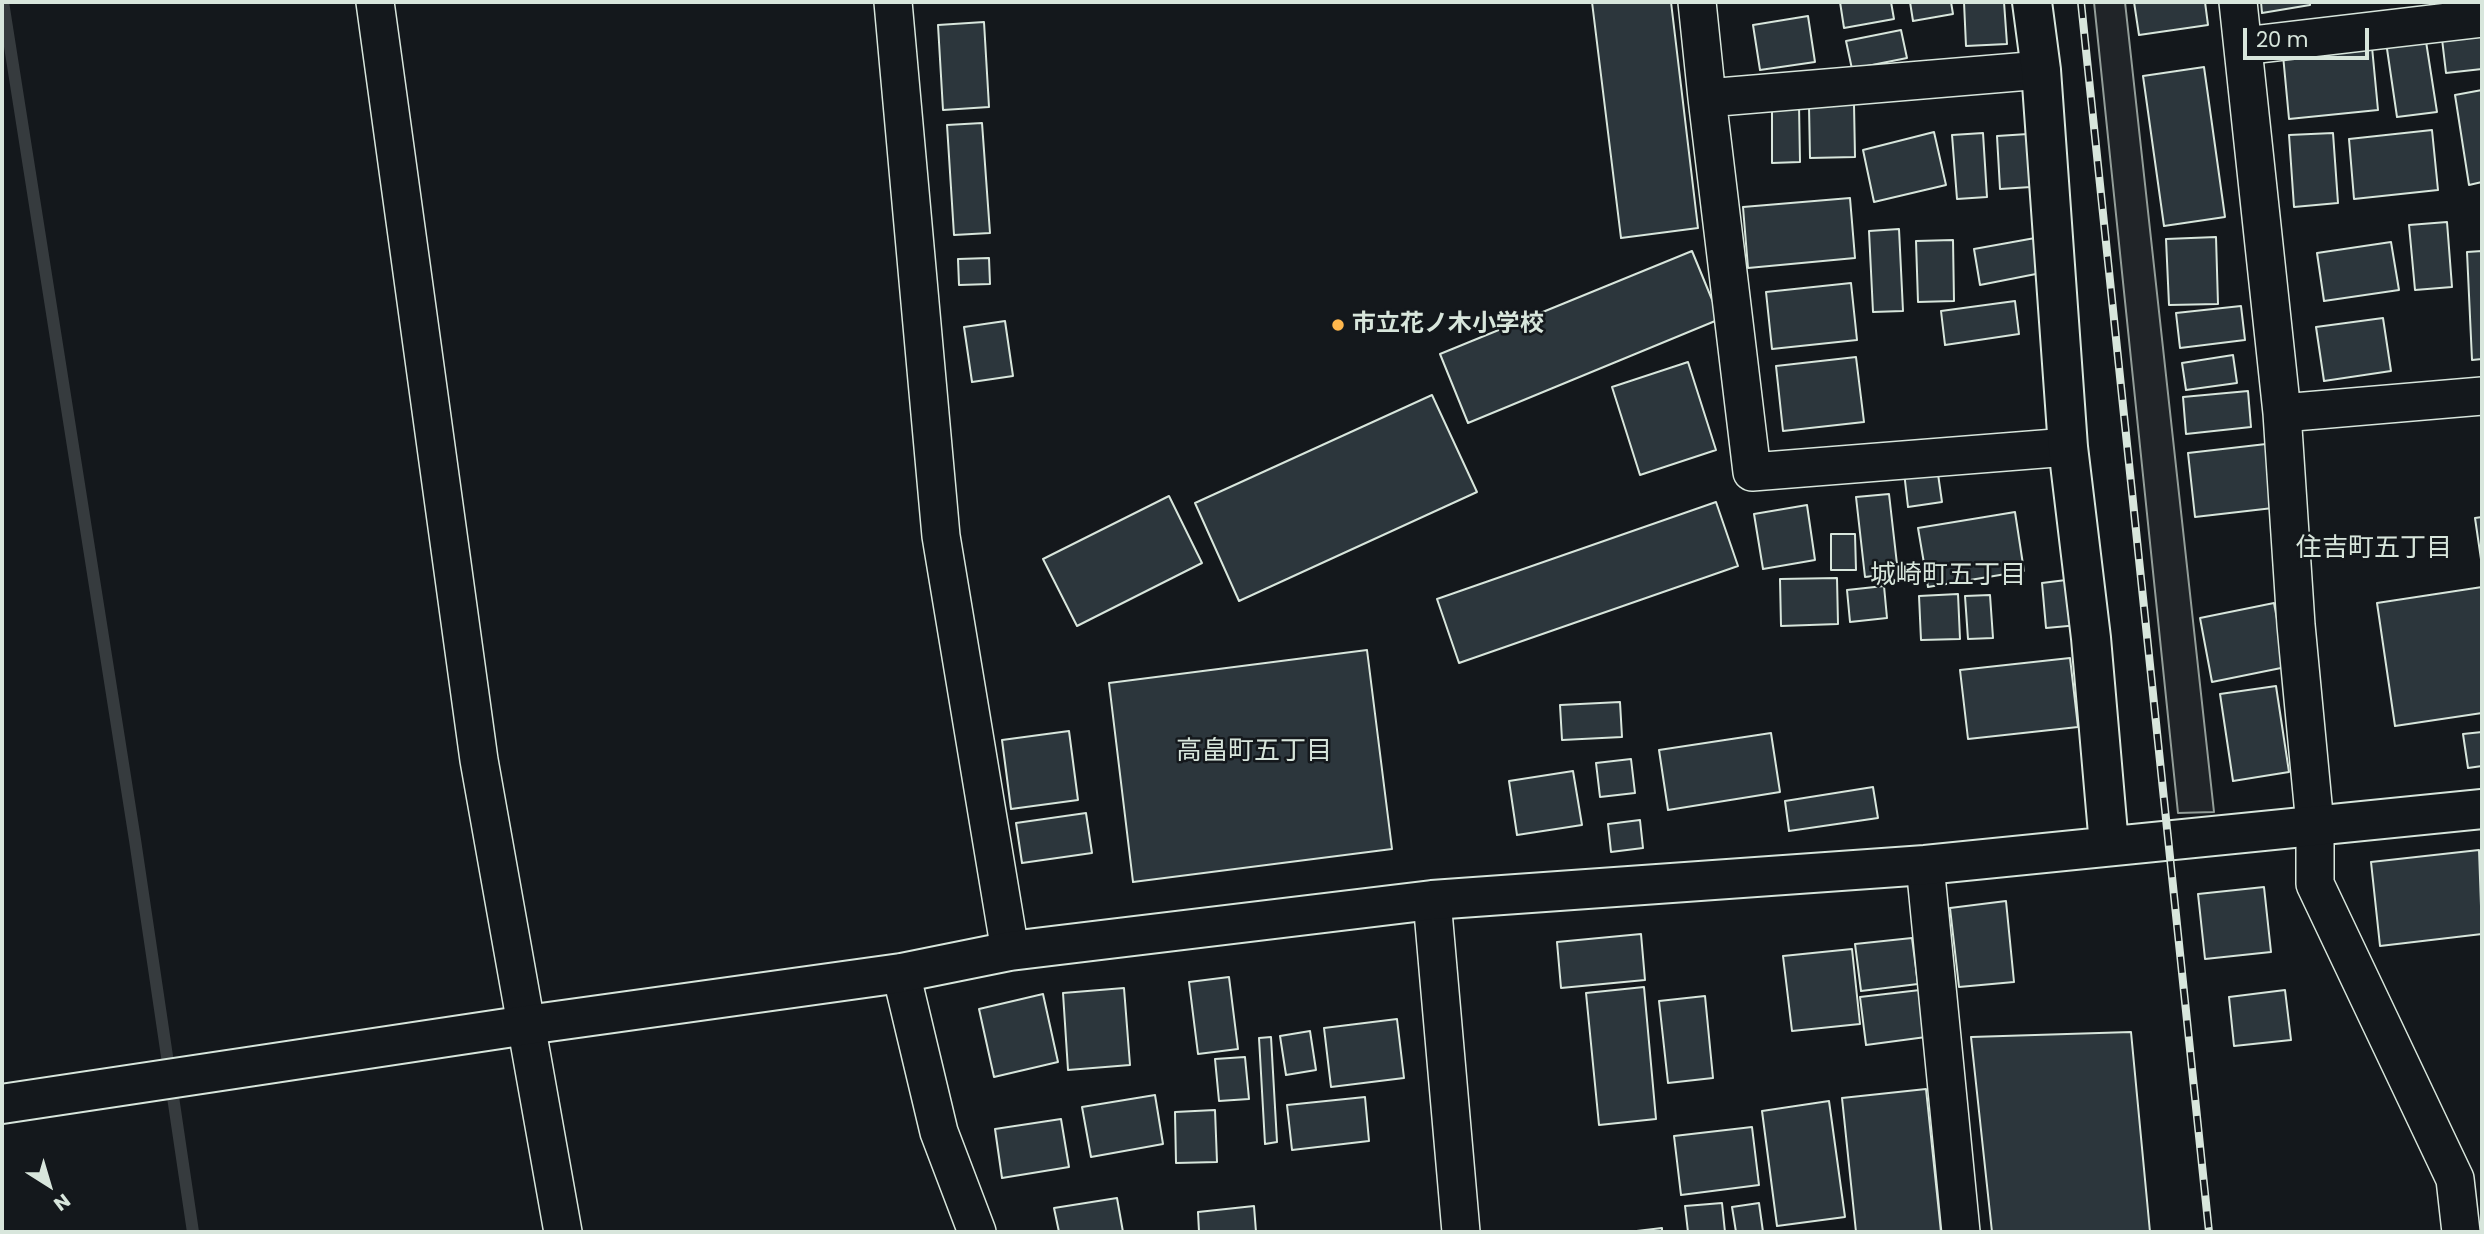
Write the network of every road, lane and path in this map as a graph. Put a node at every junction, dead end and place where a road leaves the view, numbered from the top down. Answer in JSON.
{"nodes":[{"id":1,"x":375,"y":2,"type":"edge"},
{"id":2,"x":893,"y":2,"type":"edge"},
{"id":3,"x":1697,"y":2,"type":"edge"},
{"id":4,"x":2032,"y":2,"type":"edge"},
{"id":5,"x":2238,"y":2,"type":"edge"},
{"id":6,"x":2482,"y":18,"type":"edge"},
{"id":7,"x":2243,"y":46,"type":"junction"},
{"id":8,"x":2040,"y":70,"type":"junction"},
{"id":9,"x":1707,"y":98,"type":"junction"},
{"id":10,"x":2482,"y":396,"type":"edge"},
{"id":11,"x":2282,"y":413,"type":"junction"},
{"id":12,"x":2068,"y":447,"type":"junction"},
{"id":13,"x":2482,"y":808,"type":"edge"},
{"id":14,"x":2315,"y":825,"type":"junction"},
{"id":15,"x":2109,"y":845,"type":"junction"},
{"id":16,"x":1925,"y":864,"type":"junction"},
{"id":17,"x":1432,"y":900,"type":"junction"},
{"id":18,"x":1010,"y":951,"type":"junction"},
{"id":19,"x":901,"y":973,"type":"junction"},
{"id":20,"x":527,"y":1025,"type":"junction"},
{"id":21,"x":2,"y":1104,"type":"edge"},
{"id":22,"x":2469,"y":1177,"type":"edge"},
{"id":23,"x":562,"y":1232,"type":"edge"},
{"id":24,"x":976,"y":1232,"type":"edge"},
{"id":25,"x":1461,"y":1232,"type":"edge"},
{"id":26,"x":1961,"y":1232,"type":"edge"},
{"id":27,"x":2461,"y":1232,"type":"edge"}],
"edges":[{"from":1,"to":20,"type":"street"},
{"from":2,"to":18,"type":"street"},
{"from":3,"to":9,"type":"street"},
{"from":4,"to":8,"type":"street"},
{"from":5,"to":7,"type":"street"},
{"from":6,"to":7,"type":"street"},
{"from":7,"to":11,"type":"street"},
{"from":8,"to":9,"type":"street"},
{"from":8,"to":12,"type":"street"},
{"from":9,"to":12,"type":"street"},
{"from":10,"to":11,"type":"street"},
{"from":11,"to":14,"type":"street"},
{"from":12,"to":15,"type":"street"},
{"from":13,"to":14,"type":"street"},
{"from":14,"to":15,"type":"street"},
{"from":14,"to":22,"type":"street"},
{"from":15,"to":16,"type":"street"},
{"from":16,"to":17,"type":"street"},
{"from":16,"to":26,"type":"street"},
{"from":17,"to":18,"type":"street"},
{"from":17,"to":25,"type":"street"},
{"from":18,"to":19,"type":"street"},
{"from":19,"to":20,"type":"street"},
{"from":19,"to":24,"type":"street"},
{"from":20,"to":21,"type":"street"},
{"from":20,"to":23,"type":"street"},
{"from":22,"to":27,"type":"street"}]}
